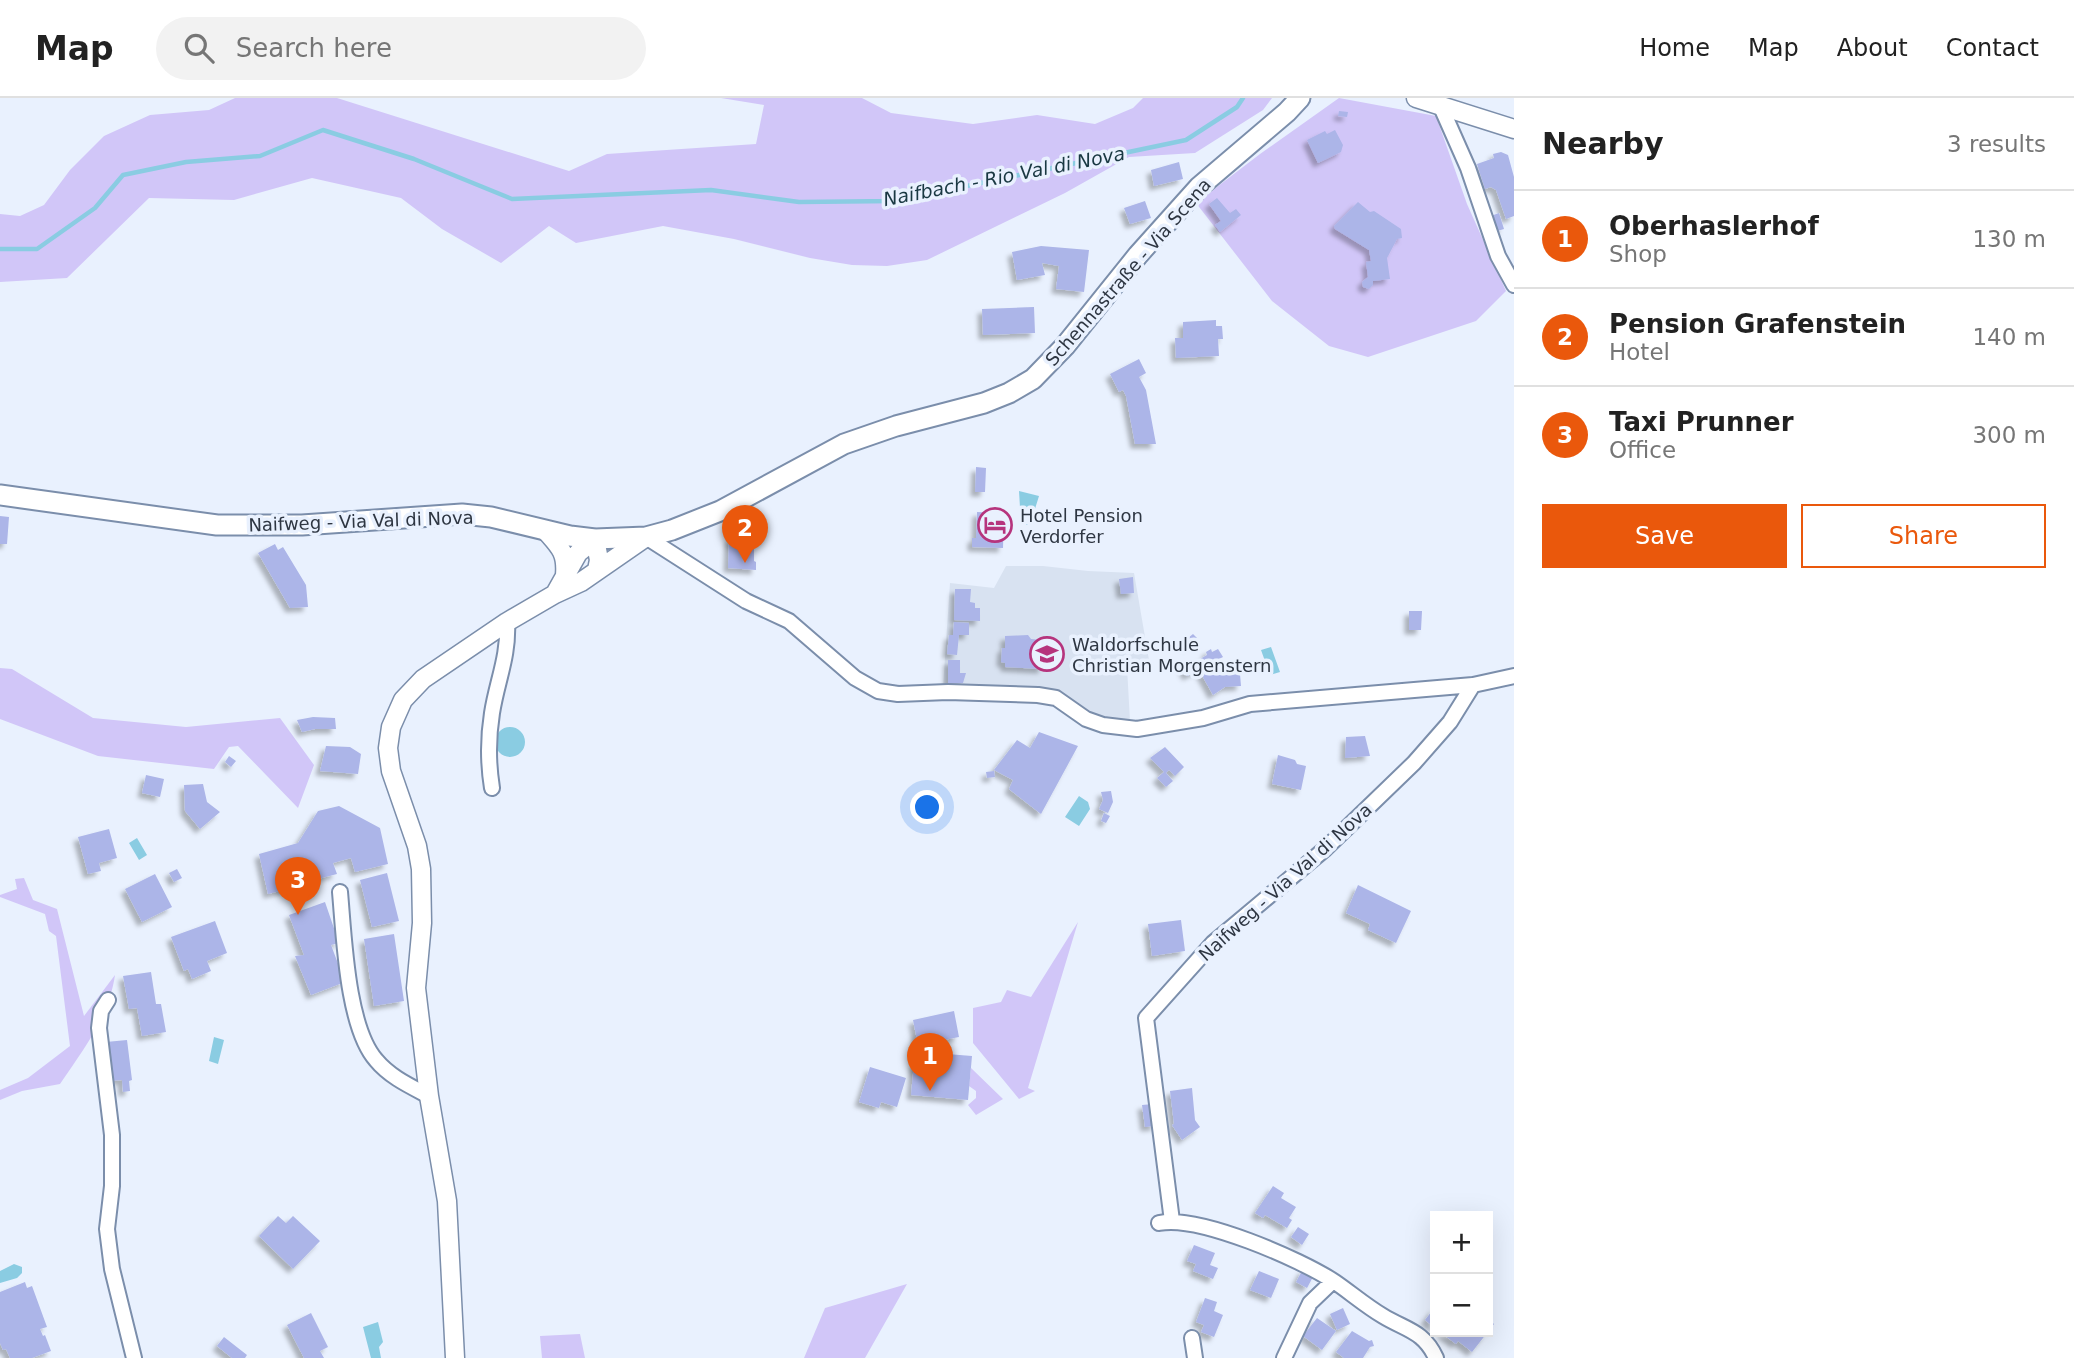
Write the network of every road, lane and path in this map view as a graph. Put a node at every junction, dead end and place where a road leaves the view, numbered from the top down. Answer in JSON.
{"nodes":[{"id":1,"x":1416,"y":98,"type":"edge"},
{"id":2,"x":1300,"y":101,"type":"edge"},
{"id":3,"x":1441,"y":107,"type":"junction"},
{"id":4,"x":1514,"y":130,"type":"edge"},
{"id":5,"x":1514,"y":285,"type":"edge"},
{"id":6,"x":0,"y":495,"type":"edge"},
{"id":7,"x":545,"y":530,"type":"junction"},
{"id":8,"x":646,"y":537,"type":"junction"},
{"id":9,"x":595,"y":539,"type":"junction"},
{"id":10,"x":597,"y":570,"type":"junction"},
{"id":11,"x":560,"y":587,"type":"junction"},
{"id":12,"x":507,"y":622,"type":"junction"},
{"id":13,"x":1514,"y":676,"type":"edge"},
{"id":14,"x":1473,"y":685,"type":"junction"},
{"id":15,"x":492,"y":788,"type":"dead end"},
{"id":16,"x":340,"y":892,"type":"dead end"},
{"id":17,"x":108,"y":1000,"type":"dead end"},
{"id":18,"x":429,"y":1096,"type":"junction"},
{"id":19,"x":1333,"y":1280,"type":"junction"},
{"id":20,"x":1192,"y":1338,"type":"dead end"},
{"id":21,"x":134,"y":1358,"type":"edge"},
{"id":22,"x":455,"y":1358,"type":"edge"},
{"id":23,"x":1195,"y":1358,"type":"edge"},
{"id":24,"x":1283,"y":1358,"type":"edge"},
{"id":25,"x":1436,"y":1358,"type":"edge"}],
"edges":[{"from":1,"to":3,"type":"street"},
{"from":2,"to":8,"type":"main road","name":"Schennastraße - Via Scena"},
{"from":3,"to":4,"type":"street"},
{"from":3,"to":5,"type":"street"},
{"from":6,"to":7,"type":"main road","name":"Naifweg - Via Val di Nova"},
{"from":7,"to":9,"type":"main road","name":"Naifweg - Via Val di Nova"},
{"from":7,"to":11,"type":"street"},
{"from":8,"to":9,"type":"main road","name":"Schennastraße - Via Scena"},
{"from":8,"to":10,"type":"street","name":"Schennastraße - Via Scena"},
{"from":8,"to":14,"type":"street"},
{"from":9,"to":10,"type":"street"},
{"from":9,"to":11,"type":"street"},
{"from":10,"to":11,"type":"street","name":"Schennastraße - Via Scena"},
{"from":11,"to":12,"type":"street","name":"Schennastraße - Via Scena"},
{"from":12,"to":15,"type":"street"},
{"from":12,"to":18,"type":"street","name":"Schennastraße - Via Scena"},
{"from":13,"to":14,"type":"street"},
{"from":14,"to":19,"type":"street","name":"Naifweg - Via Val di Nova"},
{"from":16,"to":18,"type":"street"},
{"from":17,"to":21,"type":"street"},
{"from":18,"to":22,"type":"street"},
{"from":19,"to":24,"type":"street"},
{"from":19,"to":25,"type":"street"},
{"from":20,"to":23,"type":"street"}]}
